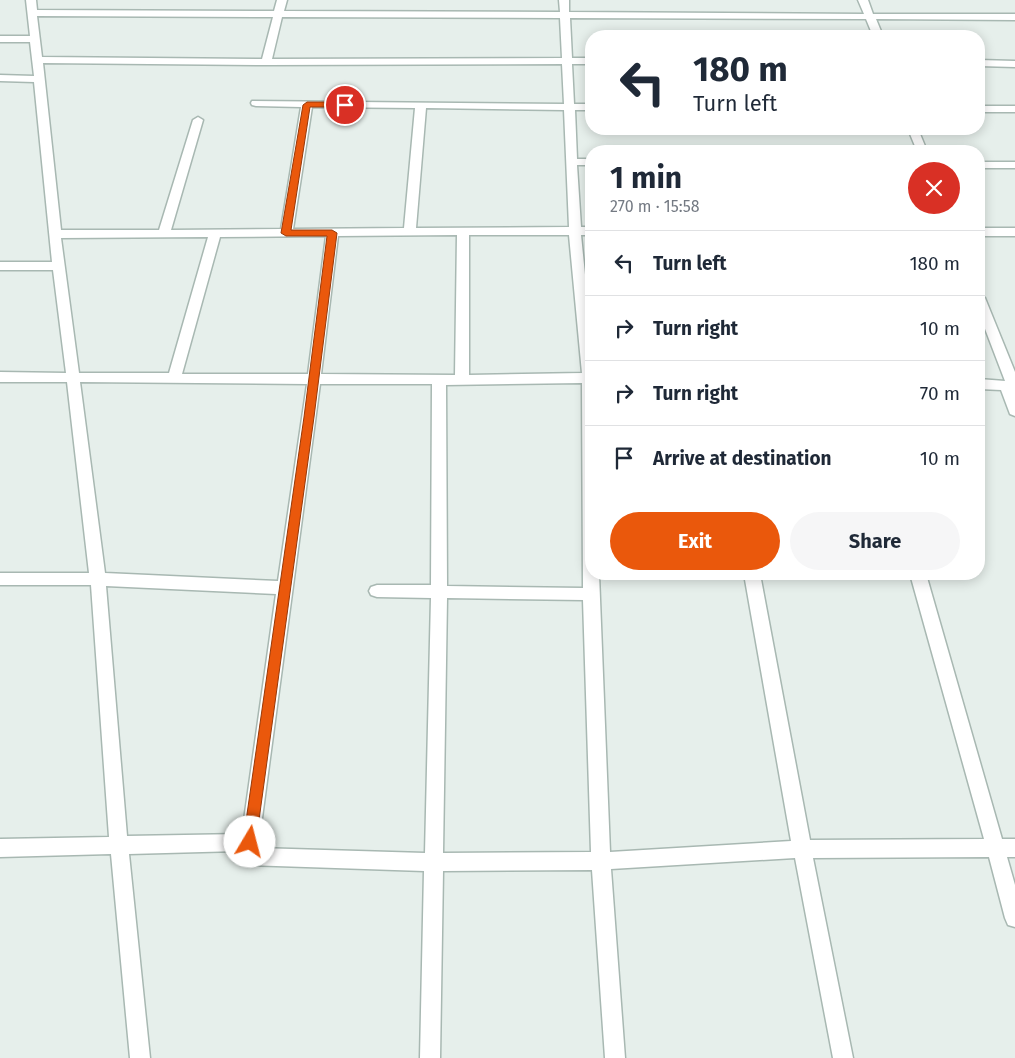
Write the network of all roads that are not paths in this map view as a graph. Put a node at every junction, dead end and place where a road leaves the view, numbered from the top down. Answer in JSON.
{"nodes":[{"id":1,"x":282,"y":0,"type":"edge"},
{"id":2,"x":564,"y":0,"type":"edge"},
{"id":3,"x":863,"y":0,"type":"edge"},
{"id":4,"x":32,"y":6,"type":"edge"},
{"id":5,"x":278,"y":14,"type":"junction"},
{"id":6,"x":565,"y":16,"type":"junction"},
{"id":7,"x":870,"y":17,"type":"junction"},
{"id":8,"x":1015,"y":17,"type":"edge"},
{"id":9,"x":875,"y":30,"type":"edge"},
{"id":10,"x":0,"y":39,"type":"edge"},
{"id":11,"x":35,"y":39,"type":"junction"},
{"id":12,"x":37,"y":60,"type":"junction"},
{"id":13,"x":567,"y":61,"type":"junction"},
{"id":14,"x":585,"y":61,"type":"edge"},
{"id":15,"x":266,"y":62,"type":"junction"},
{"id":16,"x":985,"y":63,"type":"edge"},
{"id":17,"x":1015,"y":64,"type":"edge"},
{"id":18,"x":0,"y":78,"type":"edge"},
{"id":19,"x":39,"y":79,"type":"junction"},
{"id":20,"x":256,"y":103,"type":"dead end"},
{"id":21,"x":307,"y":105,"type":"junction"},
{"id":22,"x":421,"y":105,"type":"junction"},
{"id":23,"x":569,"y":106,"type":"junction"},
{"id":24,"x":585,"y":107,"type":"edge"},
{"id":25,"x":985,"y":109,"type":"edge"},
{"id":26,"x":1015,"y":109,"type":"edge"},
{"id":27,"x":198,"y":120,"type":"dead end"},
{"id":28,"x":572,"y":162,"type":"junction"},
{"id":29,"x":585,"y":162,"type":"edge"},
{"id":30,"x":985,"y":164,"type":"edge"},
{"id":31,"x":1015,"y":165,"type":"edge"},
{"id":32,"x":575,"y":231,"type":"junction"},
{"id":33,"x":585,"y":231,"type":"edge"},
{"id":34,"x":410,"y":232,"type":"junction"},
{"id":35,"x":463,"y":232,"type":"junction"},
{"id":36,"x":985,"y":232,"type":"edge"},
{"id":37,"x":1015,"y":232,"type":"edge"},
{"id":38,"x":286,"y":233,"type":"junction"},
{"id":39,"x":332,"y":233,"type":"junction"},
{"id":40,"x":55,"y":234,"type":"junction"},
{"id":41,"x":164,"y":234,"type":"junction"},
{"id":42,"x":215,"y":234,"type":"junction"},
{"id":43,"x":0,"y":266,"type":"edge"},
{"id":44,"x":60,"y":266,"type":"junction"},
{"id":45,"x":985,"y":314,"type":"edge"},
{"id":46,"x":585,"y":329,"type":"edge"},
{"id":47,"x":0,"y":377,"type":"edge"},
{"id":48,"x":72,"y":378,"type":"junction"},
{"id":49,"x":174,"y":378,"type":"junction"},
{"id":50,"x":585,"y":378,"type":"edge"},
{"id":51,"x":314,"y":379,"type":"junction"},
{"id":52,"x":439,"y":379,"type":"junction"},
{"id":53,"x":462,"y":380,"type":"junction"},
{"id":54,"x":985,"y":384,"type":"edge"},
{"id":55,"x":1012,"y":386,"type":"edge"},
{"id":56,"x":1015,"y":411,"type":"edge"},
{"id":57,"x":98,"y":579,"type":"junction"},
{"id":58,"x":0,"y":580,"type":"edge"},
{"id":59,"x":591,"y":580,"type":"edge"},
{"id":60,"x":753,"y":580,"type":"edge"},
{"id":61,"x":920,"y":580,"type":"edge"},
{"id":62,"x":286,"y":588,"type":"junction"},
{"id":63,"x":377,"y":591,"type":"dead end"},
{"id":64,"x":439,"y":592,"type":"junction"},
{"id":65,"x":591,"y":594,"type":"junction"},
{"id":66,"x":250,"y":842,"type":"junction"},
{"id":67,"x":119,"y":845,"type":"junction"},
{"id":68,"x":0,"y":848,"type":"edge"},
{"id":69,"x":994,"y":848,"type":"junction"},
{"id":70,"x":1015,"y":848,"type":"edge"},
{"id":71,"x":802,"y":849,"type":"junction"},
{"id":72,"x":601,"y":861,"type":"junction"},
{"id":73,"x":434,"y":862,"type":"junction"},
{"id":74,"x":1015,"y":918,"type":"edge"},
{"id":75,"x":140,"y":1058,"type":"edge"},
{"id":76,"x":430,"y":1058,"type":"edge"},
{"id":77,"x":615,"y":1058,"type":"edge"},
{"id":78,"x":843,"y":1058,"type":"edge"}],
"edges":[{"from":1,"to":5,"type":"street"},
{"from":2,"to":6,"type":"street"},
{"from":3,"to":7,"type":"street"},
{"from":4,"to":5,"type":"street"},
{"from":4,"to":11,"type":"street"},
{"from":5,"to":6,"type":"street"},
{"from":5,"to":15,"type":"street"},
{"from":6,"to":7,"type":"street"},
{"from":6,"to":13,"type":"street"},
{"from":7,"to":8,"type":"street"},
{"from":7,"to":9,"type":"street"},
{"from":10,"to":11,"type":"street"},
{"from":11,"to":12,"type":"street"},
{"from":12,"to":15,"type":"street"},
{"from":12,"to":19,"type":"street"},
{"from":13,"to":14,"type":"street"},
{"from":13,"to":15,"type":"street"},
{"from":13,"to":23,"type":"street"},
{"from":16,"to":17,"type":"street"},
{"from":18,"to":19,"type":"street"},
{"from":19,"to":40,"type":"street"},
{"from":20,"to":21,"type":"street"},
{"from":21,"to":22,"type":"street"},
{"from":21,"to":38,"type":"street"},
{"from":22,"to":23,"type":"street"},
{"from":22,"to":34,"type":"street"},
{"from":23,"to":24,"type":"street"},
{"from":23,"to":28,"type":"street"},
{"from":25,"to":26,"type":"street"},
{"from":27,"to":41,"type":"street"},
{"from":28,"to":29,"type":"street"},
{"from":28,"to":32,"type":"street"},
{"from":30,"to":31,"type":"street"},
{"from":32,"to":33,"type":"street"},
{"from":32,"to":35,"type":"street"},
{"from":32,"to":46,"type":"street"},
{"from":34,"to":35,"type":"street"},
{"from":34,"to":39,"type":"street"},
{"from":35,"to":53,"type":"street"},
{"from":36,"to":37,"type":"street"},
{"from":38,"to":39,"type":"street"},
{"from":38,"to":42,"type":"street"},
{"from":39,"to":51,"type":"street"},
{"from":40,"to":41,"type":"street"},
{"from":40,"to":44,"type":"street"},
{"from":41,"to":42,"type":"street"},
{"from":42,"to":49,"type":"street"},
{"from":43,"to":44,"type":"street"},
{"from":44,"to":48,"type":"street"},
{"from":45,"to":55,"type":"street"},
{"from":47,"to":48,"type":"street"},
{"from":48,"to":49,"type":"street"},
{"from":48,"to":57,"type":"street"},
{"from":49,"to":51,"type":"street"},
{"from":50,"to":53,"type":"street"},
{"from":51,"to":52,"type":"street"},
{"from":51,"to":62,"type":"street"},
{"from":52,"to":53,"type":"street"},
{"from":52,"to":64,"type":"street"},
{"from":54,"to":55,"type":"street"},
{"from":55,"to":56,"type":"street"},
{"from":57,"to":58,"type":"street"},
{"from":57,"to":62,"type":"street"},
{"from":57,"to":67,"type":"street"},
{"from":59,"to":65,"type":"street"},
{"from":60,"to":71,"type":"street"},
{"from":61,"to":69,"type":"street"},
{"from":62,"to":66,"type":"street"},
{"from":63,"to":64,"type":"street"},
{"from":64,"to":65,"type":"street"},
{"from":64,"to":73,"type":"street"},
{"from":65,"to":72,"type":"street"},
{"from":66,"to":67,"type":"street"},
{"from":66,"to":73,"type":"street"},
{"from":67,"to":68,"type":"street"},
{"from":67,"to":75,"type":"street"},
{"from":69,"to":70,"type":"street"},
{"from":69,"to":71,"type":"street"},
{"from":69,"to":74,"type":"street"},
{"from":71,"to":72,"type":"street"},
{"from":71,"to":78,"type":"street"},
{"from":72,"to":73,"type":"street"},
{"from":72,"to":77,"type":"street"},
{"from":73,"to":76,"type":"street"}]}
